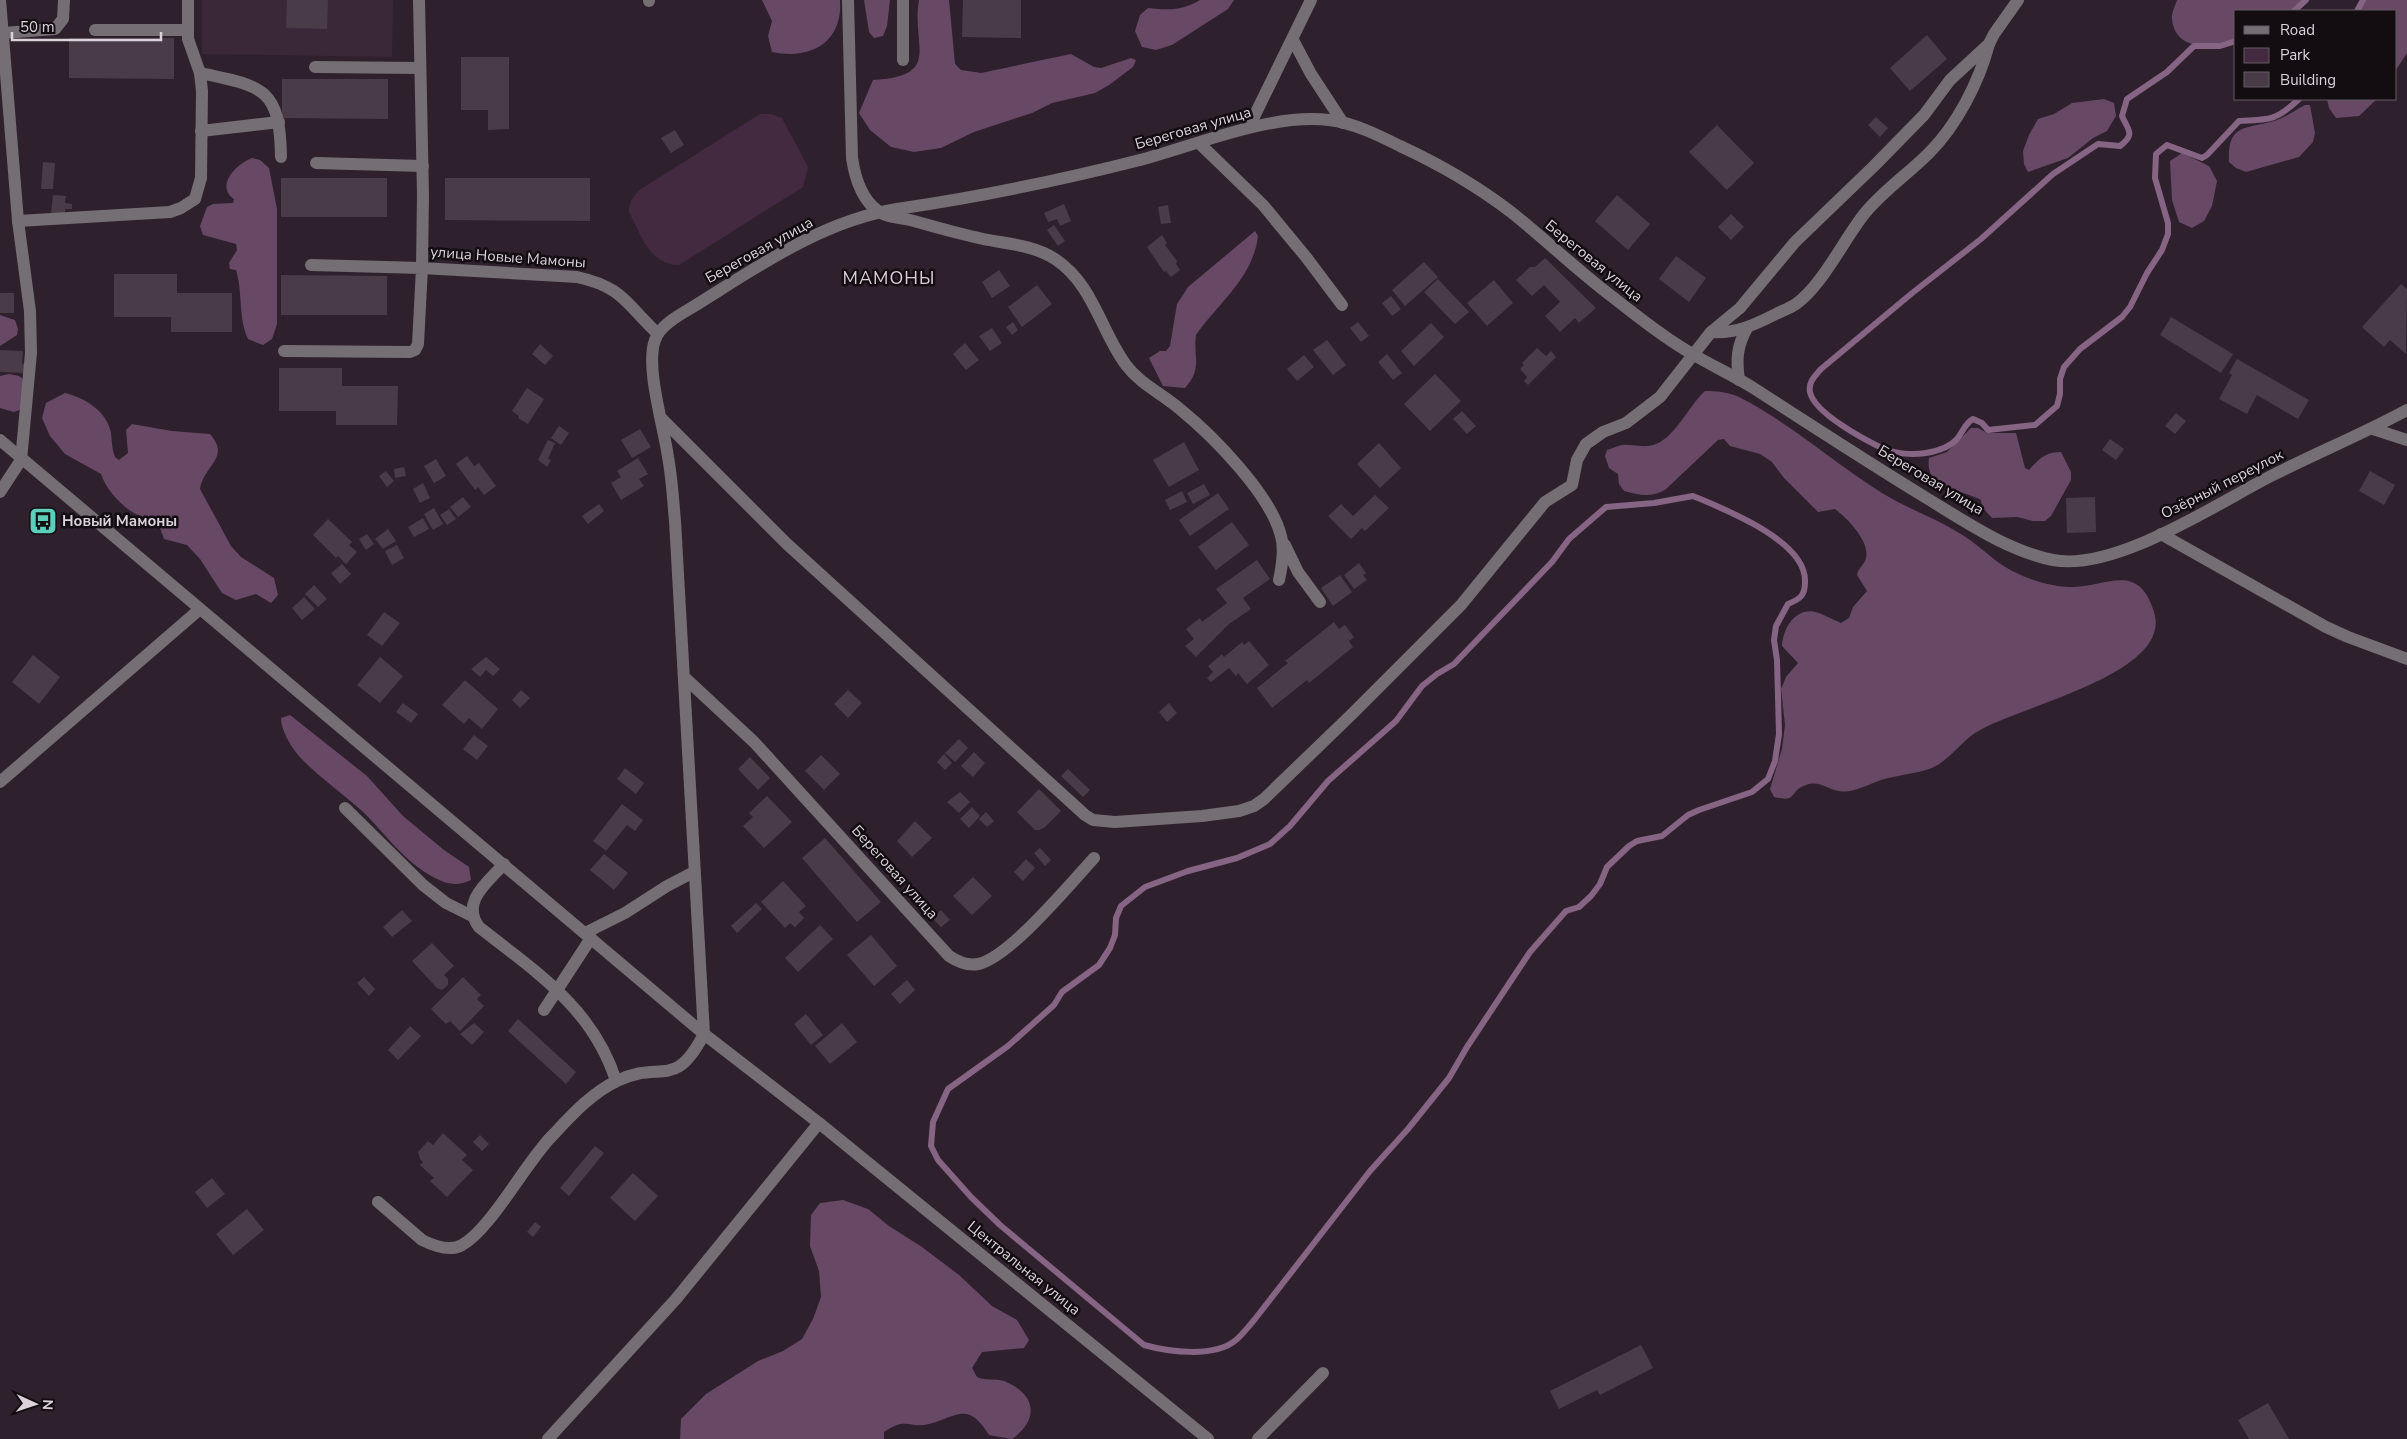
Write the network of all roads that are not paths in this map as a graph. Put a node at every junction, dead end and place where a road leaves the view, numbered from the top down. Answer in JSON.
{"nodes":[{"id":1,"x":0,"y":0,"type":"edge"},
{"id":2,"x":64,"y":0,"type":"edge"},
{"id":3,"x":188,"y":0,"type":"edge"},
{"id":4,"x":419,"y":0,"type":"edge"},
{"id":5,"x":848,"y":0,"type":"edge"},
{"id":6,"x":903,"y":0,"type":"edge"},
{"id":7,"x":1312,"y":0,"type":"edge"},
{"id":8,"x":2018,"y":0,"type":"edge"},
{"id":9,"x":95,"y":30,"type":"dead end"},
{"id":10,"x":188,"y":30,"type":"junction"},
{"id":11,"x":2,"y":38,"type":"edge"},
{"id":12,"x":1292,"y":40,"type":"junction"},
{"id":13,"x":1989,"y":44,"type":"junction"},
{"id":14,"x":903,"y":60,"type":"dead end"},
{"id":15,"x":315,"y":67,"type":"dead end"},
{"id":16,"x":420,"y":68,"type":"junction"},
{"id":17,"x":200,"y":73,"type":"junction"},
{"id":18,"x":279,"y":122,"type":"junction"},
{"id":19,"x":1343,"y":123,"type":"junction"},
{"id":20,"x":1249,"y":127,"type":"junction"},
{"id":21,"x":201,"y":131,"type":"junction"},
{"id":22,"x":1200,"y":144,"type":"junction"},
{"id":23,"x":281,"y":157,"type":"dead end"},
{"id":24,"x":316,"y":163,"type":"dead end"},
{"id":25,"x":423,"y":166,"type":"junction"},
{"id":26,"x":878,"y":212,"type":"junction"},
{"id":27,"x":18,"y":221,"type":"junction"},
{"id":28,"x":311,"y":265,"type":"dead end"},
{"id":29,"x":422,"y":268,"type":"junction"},
{"id":30,"x":1342,"y":305,"type":"dead end"},
{"id":31,"x":1748,"y":328,"type":"junction"},
{"id":32,"x":1711,"y":332,"type":"junction"},
{"id":33,"x":657,"y":333,"type":"junction"},
{"id":34,"x":284,"y":351,"type":"dead end"},
{"id":35,"x":1692,"y":354,"type":"junction"},
{"id":36,"x":1740,"y":380,"type":"junction"},
{"id":37,"x":2407,"y":410,"type":"edge"},
{"id":38,"x":662,"y":419,"type":"junction"},
{"id":39,"x":2373,"y":429,"type":"junction"},
{"id":40,"x":0,"y":440,"type":"edge"},
{"id":41,"x":2407,"y":440,"type":"edge"},
{"id":42,"x":21,"y":460,"type":"junction"},
{"id":43,"x":0,"y":492,"type":"edge"},
{"id":44,"x":2161,"y":534,"type":"junction"},
{"id":45,"x":1281,"y":536,"type":"junction"},
{"id":46,"x":2083,"y":561,"type":"joint"},
{"id":47,"x":1279,"y":580,"type":"dead end"},
{"id":48,"x":1320,"y":602,"type":"dead end"},
{"id":49,"x":200,"y":609,"type":"junction"},
{"id":50,"x":2407,"y":659,"type":"edge"},
{"id":51,"x":684,"y":677,"type":"junction"},
{"id":52,"x":0,"y":782,"type":"edge"},
{"id":53,"x":345,"y":808,"type":"dead end"},
{"id":54,"x":1094,"y":858,"type":"dead end"},
{"id":55,"x":504,"y":864,"type":"junction"},
{"id":56,"x":694,"y":872,"type":"junction"},
{"id":57,"x":472,"y":916,"type":"junction"},
{"id":58,"x":588,"y":936,"type":"junction"},
{"id":59,"x":557,"y":989,"type":"junction"},
{"id":60,"x":544,"y":1010,"type":"dead end"},
{"id":61,"x":704,"y":1034,"type":"junction"},
{"id":62,"x":616,"y":1081,"type":"junction"},
{"id":63,"x":819,"y":1123,"type":"junction"},
{"id":64,"x":378,"y":1202,"type":"dead end"},
{"id":65,"x":1323,"y":1373,"type":"dead end"},
{"id":66,"x":548,"y":1439,"type":"edge"},
{"id":67,"x":1208,"y":1439,"type":"edge"},
{"id":68,"x":1258,"y":1439,"type":"edge"}],
"edges":[{"from":1,"to":11,"type":"street"},
{"from":2,"to":11,"type":"street"},
{"from":3,"to":10,"type":"street"},
{"from":4,"to":16,"type":"street","name":"улица Новые Мамоны"},
{"from":5,"to":26,"type":"street"},
{"from":6,"to":14,"type":"street"},
{"from":7,"to":12,"type":"street"},
{"from":8,"to":13,"type":"street"},
{"from":9,"to":10,"type":"street"},
{"from":10,"to":17,"type":"street"},
{"from":11,"to":27,"type":"street"},
{"from":12,"to":19,"type":"street"},
{"from":12,"to":20,"type":"street"},
{"from":13,"to":31,"type":"street"},
{"from":13,"to":32,"type":"street"},
{"from":15,"to":16,"type":"street"},
{"from":16,"to":25,"type":"street","name":"улица Новые Мамоны"},
{"from":17,"to":18,"type":"street"},
{"from":17,"to":21,"type":"street"},
{"from":18,"to":21,"type":"street"},
{"from":18,"to":23,"type":"street"},
{"from":19,"to":20,"type":"street","name":"Береговая улица"},
{"from":19,"to":35,"type":"street","name":"Береговая улица"},
{"from":20,"to":22,"type":"street","name":"Береговая улица"},
{"from":21,"to":27,"type":"street"},
{"from":22,"to":26,"type":"street","name":"Береговая улица"},
{"from":22,"to":30,"type":"street"},
{"from":24,"to":25,"type":"street"},
{"from":25,"to":29,"type":"street","name":"улица Новые Мамоны"},
{"from":26,"to":33,"type":"street","name":"Береговая улица"},
{"from":26,"to":45,"type":"street"},
{"from":27,"to":42,"type":"street"},
{"from":28,"to":29,"type":"street"},
{"from":29,"to":33,"type":"street","name":"улица Новые Мамоны"},
{"from":29,"to":34,"type":"street"},
{"from":31,"to":32,"type":"street"},
{"from":31,"to":36,"type":"street"},
{"from":32,"to":35,"type":"street"},
{"from":33,"to":38,"type":"street"},
{"from":35,"to":36,"type":"street","name":"Береговая улица"},
{"from":35,"to":38,"type":"street"},
{"from":36,"to":46,"type":"street","name":"Береговая улица"},
{"from":37,"to":39,"type":"street","name":"Озёрный переулок"},
{"from":38,"to":51,"type":"street"},
{"from":39,"to":41,"type":"street"},
{"from":39,"to":44,"type":"street","name":"Озёрный переулок"},
{"from":40,"to":42,"type":"street","name":"Центральная улица"},
{"from":42,"to":43,"type":"street"},
{"from":42,"to":49,"type":"street","name":"Центральная улица"},
{"from":44,"to":46,"type":"street","name":"Озёрный переулок"},
{"from":44,"to":50,"type":"street"},
{"from":45,"to":47,"type":"street"},
{"from":45,"to":48,"type":"street"},
{"from":49,"to":52,"type":"street"},
{"from":49,"to":55,"type":"street","name":"Центральная улица"},
{"from":51,"to":54,"type":"street","name":"Береговая улица"},
{"from":51,"to":56,"type":"street"},
{"from":53,"to":57,"type":"street"},
{"from":55,"to":57,"type":"street"},
{"from":55,"to":58,"type":"street","name":"Центральная улица"},
{"from":56,"to":58,"type":"street"},
{"from":56,"to":61,"type":"street"},
{"from":57,"to":59,"type":"street"},
{"from":58,"to":59,"type":"street"},
{"from":58,"to":61,"type":"street","name":"Центральная улица"},
{"from":59,"to":60,"type":"street"},
{"from":59,"to":62,"type":"street"},
{"from":61,"to":62,"type":"street"},
{"from":61,"to":63,"type":"street","name":"Центральная улица"},
{"from":62,"to":64,"type":"street"},
{"from":63,"to":66,"type":"street"},
{"from":63,"to":67,"type":"street","name":"Центральная улица"},
{"from":65,"to":68,"type":"street"}]}
